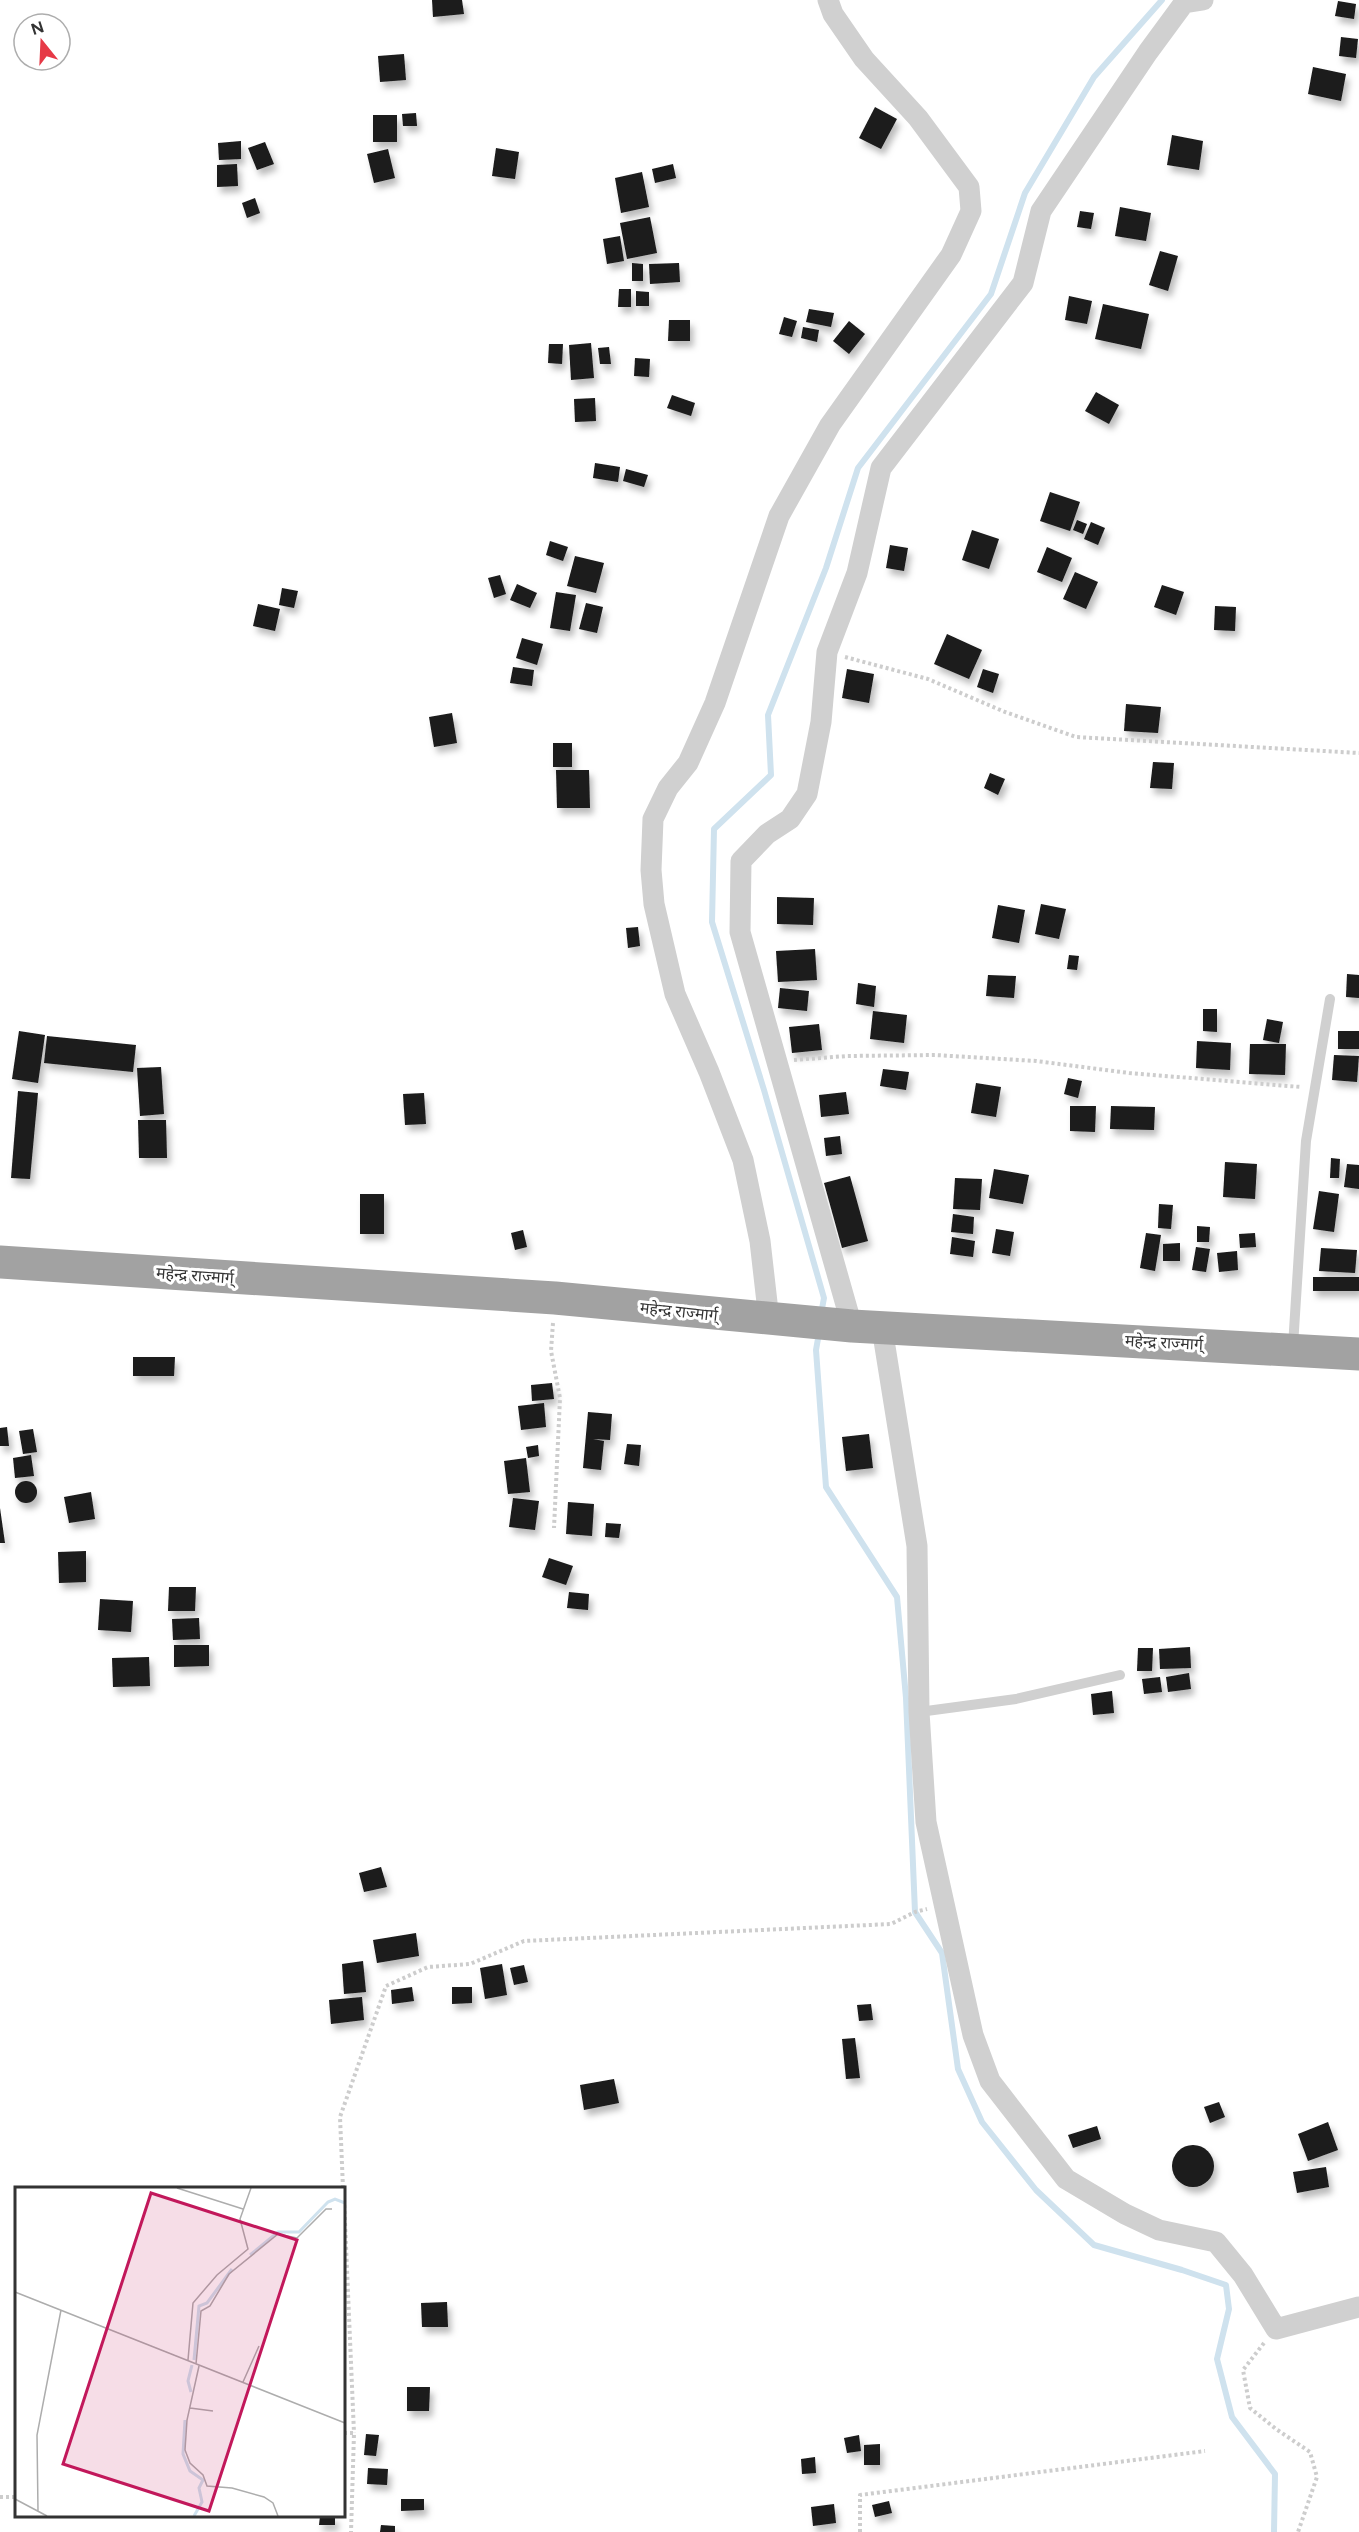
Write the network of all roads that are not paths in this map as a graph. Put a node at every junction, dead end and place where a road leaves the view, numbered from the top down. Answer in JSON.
{"nodes":[{"id":1,"x":828,"y":0,"type":"edge"},
{"id":2,"x":1203,"y":0,"type":"edge"},
{"id":3,"x":1330,"y":999,"type":"dead end"},
{"id":4,"x":0,"y":1262,"type":"edge"},
{"id":5,"x":777,"y":1320,"type":"junction"},
{"id":6,"x":857,"y":1326,"type":"junction"},
{"id":7,"x":1293,"y":1349,"type":"junction"},
{"id":8,"x":1359,"y":1354,"type":"edge"},
{"id":9,"x":1120,"y":1675,"type":"dead end"},
{"id":10,"x":920,"y":1712,"type":"junction"},
{"id":11,"x":1359,"y":2307,"type":"edge"}],
"edges":[{"from":1,"to":5,"type":"street"},
{"from":2,"to":6,"type":"street"},
{"from":3,"to":7,"type":"lane"},
{"from":4,"to":5,"type":"highway","name":"महेन्द्र राज्मार्ग्"},
{"from":5,"to":6,"type":"highway","name":"महेन्द्र राज्मार्ग्"},
{"from":6,"to":7,"type":"highway","name":"महेन्द्र राज्मार्ग्"},
{"from":6,"to":10,"type":"street"},
{"from":7,"to":8,"type":"highway","name":"महेन्द्र राज्मार्ग्"},
{"from":9,"to":10,"type":"lane"},
{"from":10,"to":11,"type":"street"}]}
